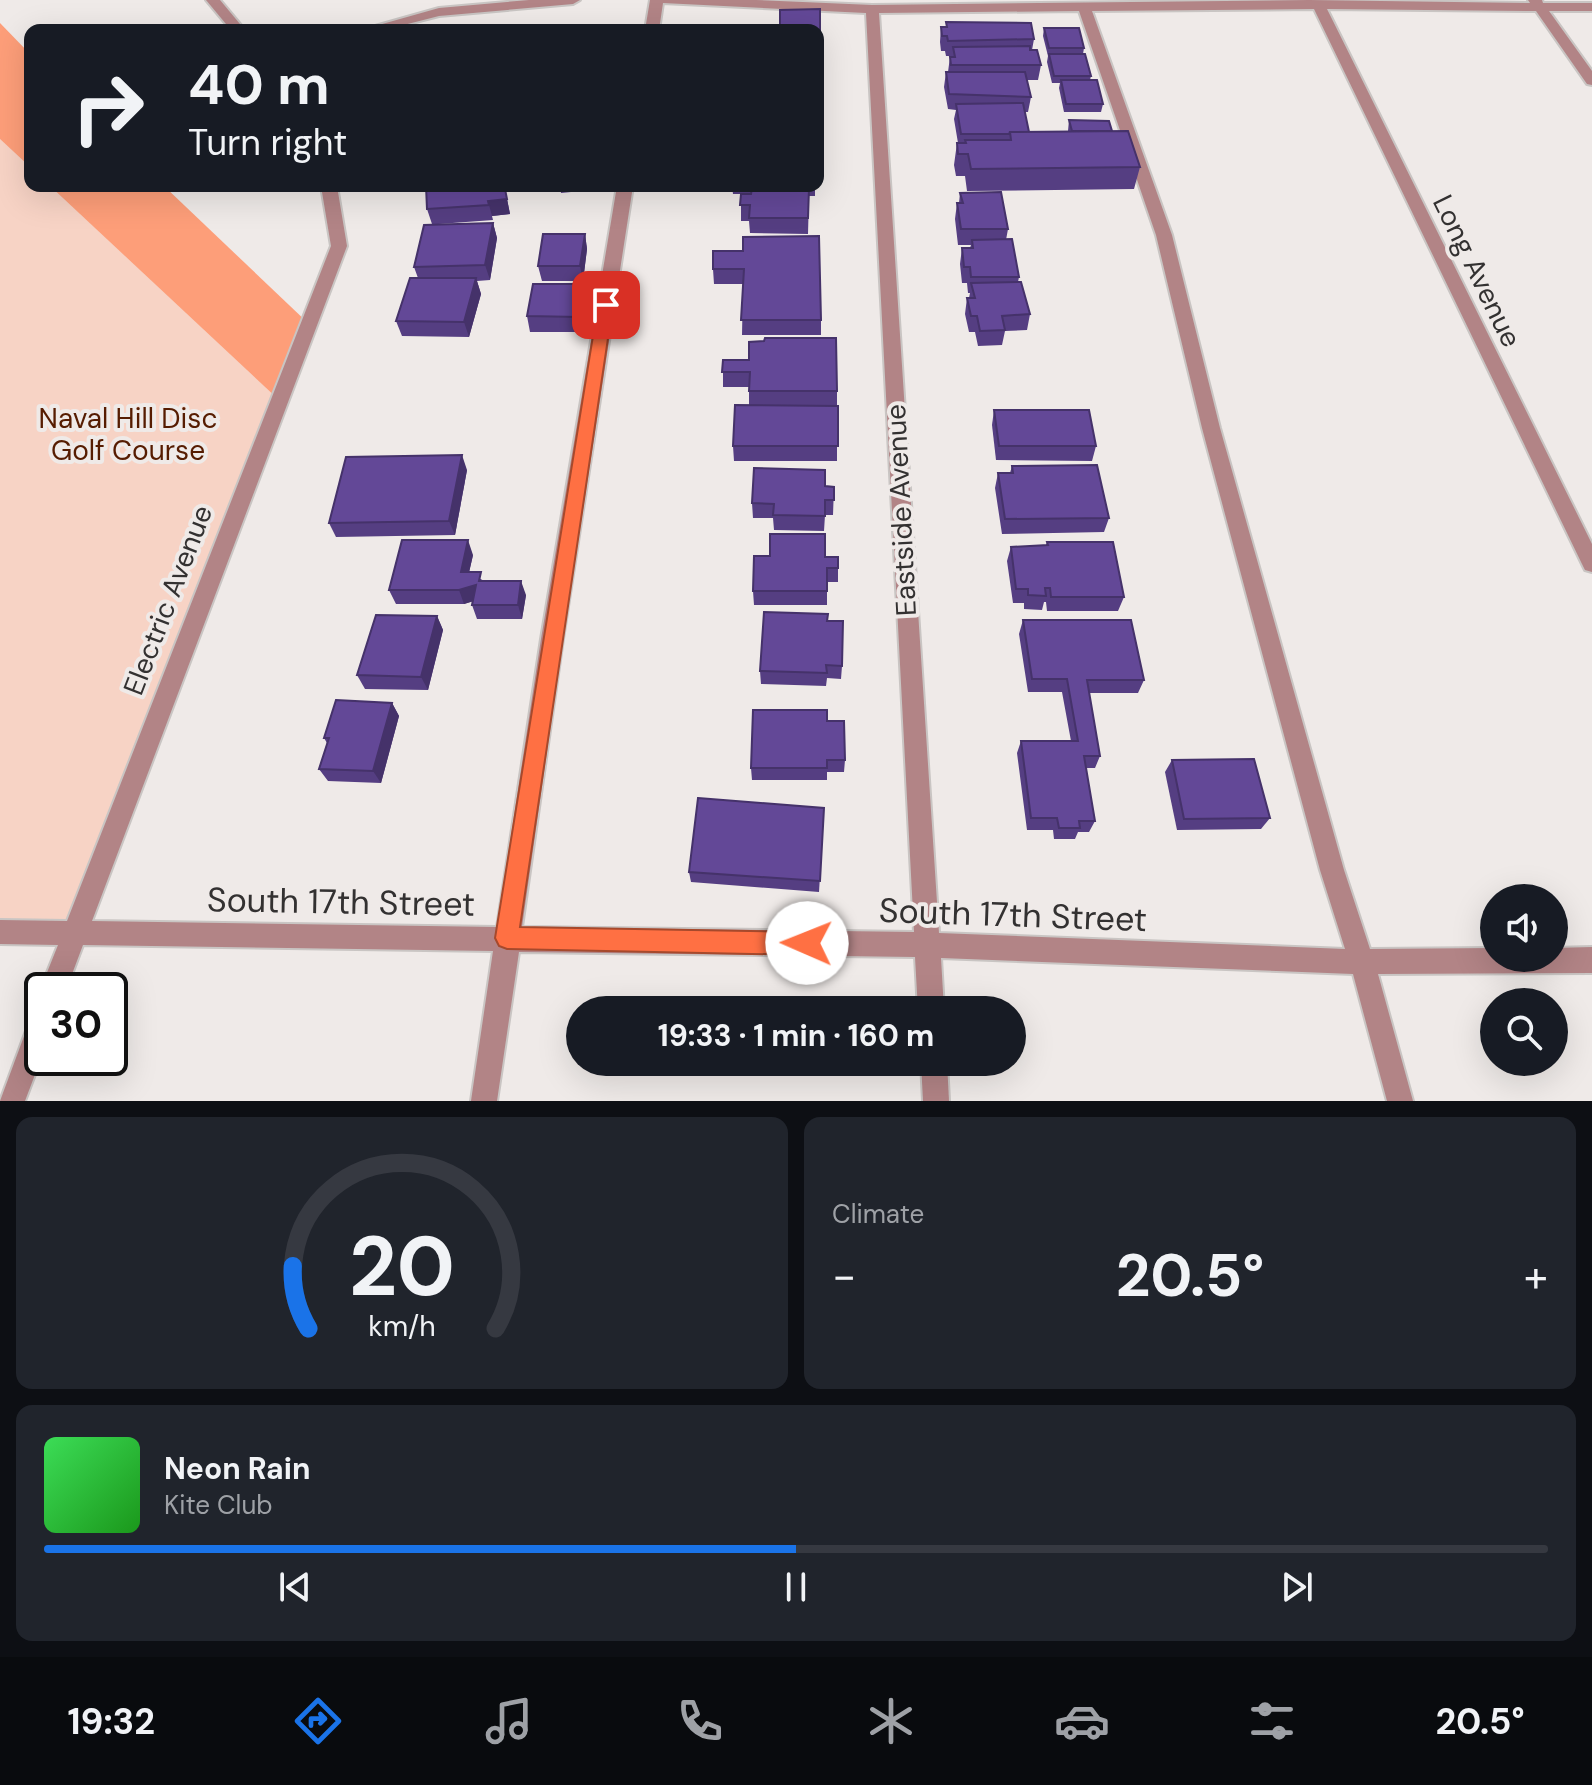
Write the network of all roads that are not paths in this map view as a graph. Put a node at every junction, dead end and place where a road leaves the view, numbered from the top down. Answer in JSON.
{"nodes":[{"id":1,"x":213,"y":0,"type":"edge"},
{"id":2,"x":573,"y":0,"type":"edge"},
{"id":3,"x":657,"y":0,"type":"edge"},
{"id":4,"x":666,"y":0,"type":"edge"},
{"id":5,"x":1317,"y":2,"type":"edge"},
{"id":6,"x":1536,"y":3,"type":"edge"},
{"id":7,"x":1093,"y":6,"type":"edge"},
{"id":8,"x":1592,"y":7,"type":"edge"},
{"id":9,"x":872,"y":9,"type":"junction"},
{"id":10,"x":233,"y":24,"type":"edge"},
{"id":11,"x":392,"y":24,"type":"edge"},
{"id":12,"x":653,"y":24,"type":"edge"},
{"id":13,"x":1592,"y":81,"type":"edge"},
{"id":14,"x":330,"y":192,"type":"edge"},
{"id":15,"x":624,"y":192,"type":"edge"},
{"id":16,"x":1592,"y":564,"type":"edge"},
{"id":17,"x":0,"y":932,"type":"edge"},
{"id":18,"x":75,"y":932,"type":"junction"},
{"id":19,"x":507,"y":938,"type":"junction"},
{"id":20,"x":927,"y":945,"type":"junction"},
{"id":21,"x":1592,"y":960,"type":"edge"},
{"id":22,"x":1362,"y":962,"type":"junction"},
{"id":23,"x":60,"y":972,"type":"edge"},
{"id":24,"x":930,"y":996,"type":"edge"},
{"id":25,"x":24,"y":1069,"type":"edge"},
{"id":26,"x":935,"y":1076,"type":"edge"},
{"id":27,"x":12,"y":1101,"type":"edge"},
{"id":28,"x":484,"y":1101,"type":"edge"},
{"id":29,"x":936,"y":1101,"type":"edge"},
{"id":30,"x":1400,"y":1101,"type":"edge"}],
"edges":[{"from":1,"to":10,"type":"street"},
{"from":2,"to":11,"type":"street"},
{"from":3,"to":12,"type":"street"},
{"from":4,"to":9,"type":"street"},
{"from":5,"to":6,"type":"street"},
{"from":5,"to":7,"type":"street"},
{"from":5,"to":16,"type":"street","name":"Long Avenue"},
{"from":6,"to":8,"type":"street"},
{"from":6,"to":13,"type":"street"},
{"from":7,"to":9,"type":"street"},
{"from":7,"to":22,"type":"street"},
{"from":9,"to":20,"type":"street","name":"Eastside Avenue"},
{"from":14,"to":18,"type":"street","name":"Electric Avenue"},
{"from":15,"to":19,"type":"street"},
{"from":17,"to":18,"type":"street","name":"South 17th Street"},
{"from":18,"to":19,"type":"street","name":"South 17th Street"},
{"from":18,"to":23,"type":"street","name":"Electric Avenue"},
{"from":19,"to":20,"type":"street","name":"South 17th Street"},
{"from":19,"to":28,"type":"street"},
{"from":20,"to":22,"type":"street","name":"South 17th Street"},
{"from":20,"to":24,"type":"street","name":"Eastside Avenue"},
{"from":21,"to":22,"type":"street","name":"South 17th Street"},
{"from":22,"to":30,"type":"street"},
{"from":25,"to":27,"type":"street"},
{"from":26,"to":29,"type":"street"}]}
